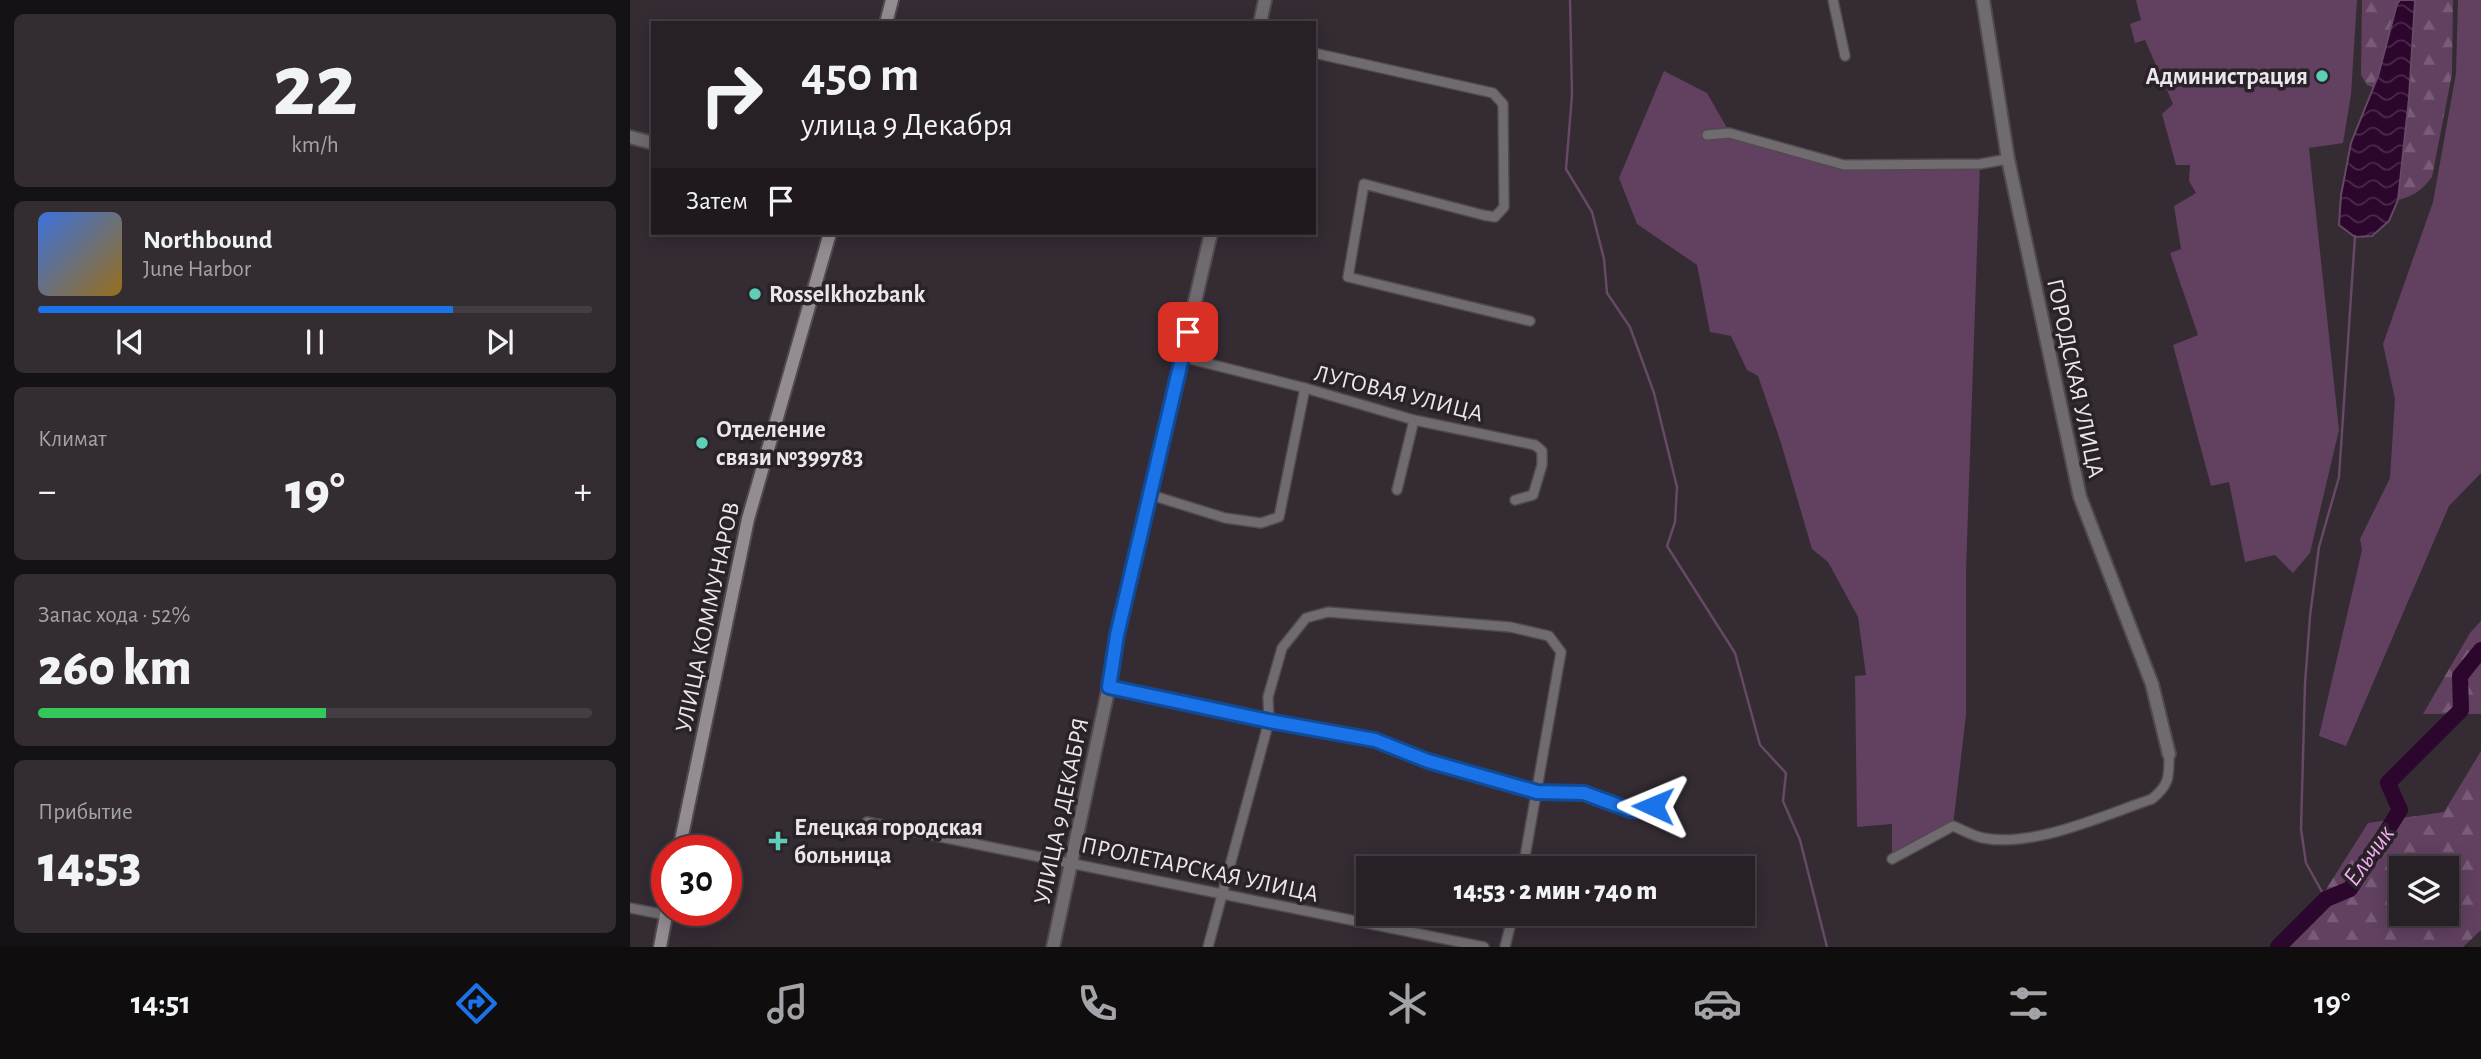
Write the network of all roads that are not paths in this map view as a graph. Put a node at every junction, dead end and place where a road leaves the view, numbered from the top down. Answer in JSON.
{"nodes":[{"id":1,"x":892,"y":0,"type":"edge"},
{"id":2,"x":1265,"y":0,"type":"edge"},
{"id":3,"x":1833,"y":0,"type":"edge"},
{"id":4,"x":1983,"y":0,"type":"edge"},
{"id":5,"x":887,"y":21,"type":"edge"},
{"id":6,"x":1260,"y":21,"type":"edge"},
{"id":7,"x":1316,"y":53,"type":"edge"},
{"id":8,"x":1845,"y":56,"type":"dead end"},
{"id":9,"x":1707,"y":135,"type":"dead end"},
{"id":10,"x":630,"y":137,"type":"edge"},
{"id":11,"x":651,"y":142,"type":"edge"},
{"id":12,"x":2008,"y":159,"type":"junction"},
{"id":13,"x":829,"y":235,"type":"edge"},
{"id":14,"x":1211,"y":235,"type":"edge"},
{"id":15,"x":1530,"y":321,"type":"dead end"},
{"id":16,"x":1182,"y":357,"type":"junction"},
{"id":17,"x":1305,"y":388,"type":"junction"},
{"id":18,"x":1414,"y":420,"type":"junction"},
{"id":19,"x":1397,"y":490,"type":"dead end"},
{"id":20,"x":1151,"y":495,"type":"junction"},
{"id":21,"x":1515,"y":500,"type":"dead end"},
{"id":22,"x":1109,"y":687,"type":"junction"},
{"id":23,"x":1269,"y":721,"type":"junction"},
{"id":24,"x":2169,"y":754,"type":"joint"},
{"id":25,"x":1537,"y":792,"type":"junction"},
{"id":26,"x":1660,"y":798,"type":"dead end"},
{"id":27,"x":867,"y":822,"type":"dead end"},
{"id":28,"x":682,"y":835,"type":"edge"},
{"id":29,"x":1525,"y":856,"type":"edge"},
{"id":30,"x":1892,"y":859,"type":"dead end"},
{"id":31,"x":1071,"y":862,"type":"junction"},
{"id":32,"x":1223,"y":894,"type":"junction"},
{"id":33,"x":630,"y":908,"type":"edge"},
{"id":34,"x":651,"y":911,"type":"edge"},
{"id":35,"x":664,"y":926,"type":"edge"},
{"id":36,"x":1510,"y":926,"type":"edge"},
{"id":37,"x":660,"y":947,"type":"edge"},
{"id":38,"x":1053,"y":947,"type":"edge"},
{"id":39,"x":1209,"y":947,"type":"edge"},
{"id":40,"x":1484,"y":947,"type":"edge"},
{"id":41,"x":1505,"y":947,"type":"edge"}],
"edges":[{"from":1,"to":5,"type":"main road"},
{"from":2,"to":6,"type":"street"},
{"from":3,"to":8,"type":"street"},
{"from":4,"to":12,"type":"street","name":"ГОРОДСКАЯ УЛИЦА"},
{"from":7,"to":15,"type":"street"},
{"from":9,"to":12,"type":"street"},
{"from":10,"to":11,"type":"street"},
{"from":12,"to":24,"type":"street","name":"ГОРОДСКАЯ УЛИЦА"},
{"from":13,"to":28,"type":"main road","name":"УЛИЦА КОММУНАРОВ"},
{"from":14,"to":16,"type":"street","name":"УЛИЦА 9 ДЕКАБРЯ"},
{"from":16,"to":17,"type":"street","name":"ЛУГОВАЯ УЛИЦА"},
{"from":16,"to":20,"type":"street","name":"УЛИЦА 9 ДЕКАБРЯ"},
{"from":17,"to":18,"type":"street","name":"ЛУГОВАЯ УЛИЦА"},
{"from":17,"to":20,"type":"street"},
{"from":18,"to":19,"type":"street"},
{"from":18,"to":21,"type":"street","name":"ЛУГОВАЯ УЛИЦА"},
{"from":20,"to":22,"type":"street","name":"УЛИЦА 9 ДЕКАБРЯ"},
{"from":22,"to":23,"type":"street"},
{"from":22,"to":31,"type":"street","name":"УЛИЦА 9 ДЕКАБРЯ"},
{"from":23,"to":25,"type":"street"},
{"from":23,"to":25,"type":"street"},
{"from":23,"to":32,"type":"street"},
{"from":24,"to":30,"type":"street"},
{"from":25,"to":26,"type":"street"},
{"from":25,"to":29,"type":"street"},
{"from":27,"to":31,"type":"street","name":"ПРОЛЕТАРСКАЯ УЛИЦА"},
{"from":31,"to":32,"type":"street","name":"ПРОЛЕТАРСКАЯ УЛИЦА"},
{"from":31,"to":38,"type":"street","name":"УЛИЦА 9 ДЕКАБРЯ"},
{"from":32,"to":39,"type":"street"},
{"from":32,"to":40,"type":"street","name":"ПРОЛЕТАРСКАЯ УЛИЦА"},
{"from":33,"to":34,"type":"street"},
{"from":35,"to":37,"type":"main road"},
{"from":36,"to":41,"type":"street"}]}
